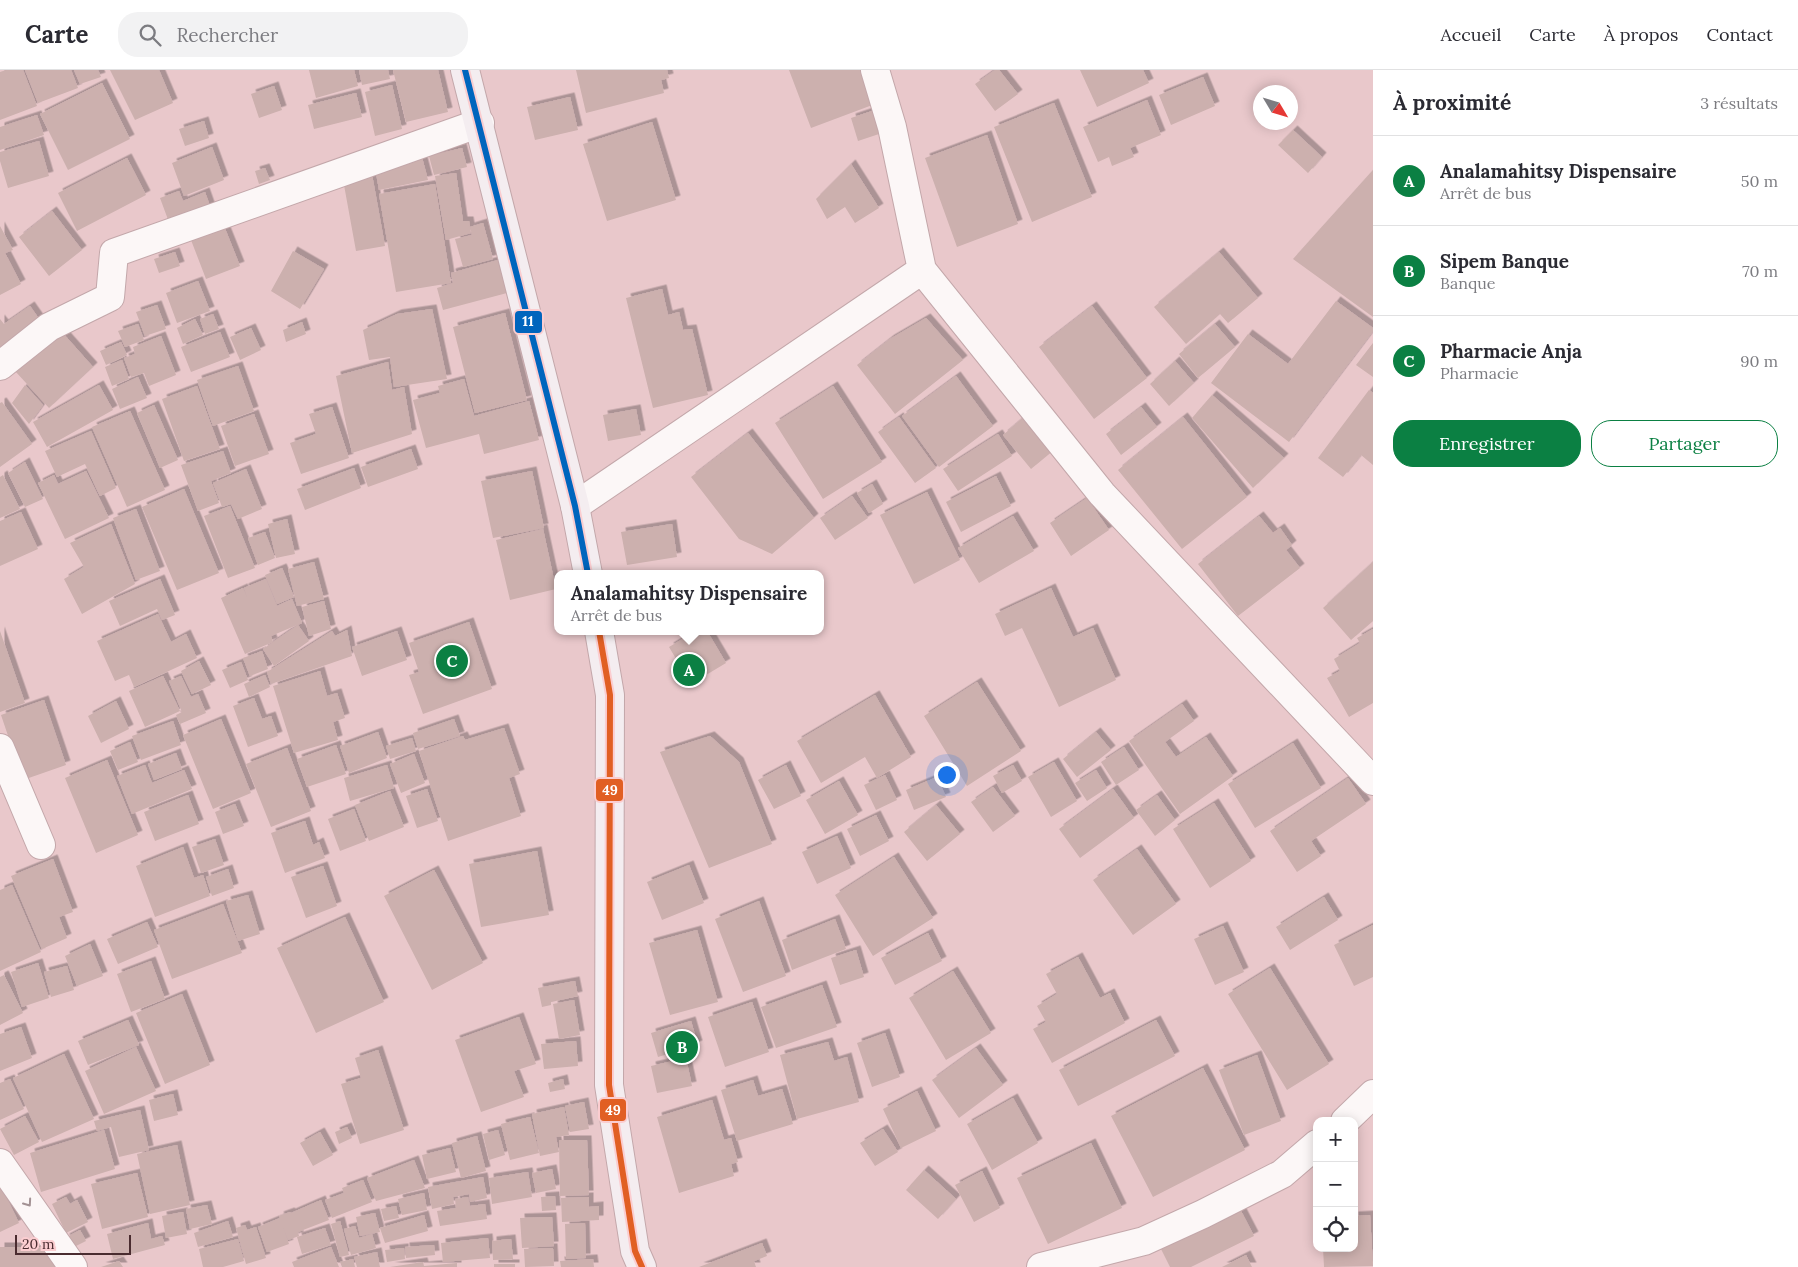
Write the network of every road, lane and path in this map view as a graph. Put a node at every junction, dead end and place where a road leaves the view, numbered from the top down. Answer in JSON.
{"nodes":[{"id":1,"x":465,"y":70,"type":"edge"},
{"id":2,"x":875,"y":70,"type":"edge"},
{"id":3,"x":480,"y":123,"type":"junction"},
{"id":4,"x":922,"y":270,"type":"junction"},
{"id":5,"x":0,"y":366,"type":"edge"},
{"id":6,"x":575,"y":506,"type":"junction"},
{"id":7,"x":587,"y":570,"type":"edge"},
{"id":8,"x":599,"y":635,"type":"edge"},
{"id":9,"x":0,"y":748,"type":"edge"},
{"id":10,"x":1373,"y":781,"type":"edge"},
{"id":11,"x":41,"y":845,"type":"dead end"},
{"id":12,"x":1373,"y":1094,"type":"edge"},
{"id":13,"x":1349,"y":1117,"type":"edge"},
{"id":14,"x":1313,"y":1147,"type":"edge"},
{"id":15,"x":0,"y":1163,"type":"edge"},
{"id":16,"x":636,"y":1262,"type":"edge"},
{"id":17,"x":72,"y":1267,"type":"edge"},
{"id":18,"x":1041,"y":1267,"type":"edge"}],
"edges":[{"from":1,"to":3,"type":"main road"},
{"from":2,"to":4,"type":"street"},
{"from":3,"to":5,"type":"street"},
{"from":3,"to":6,"type":"main road"},
{"from":4,"to":6,"type":"street"},
{"from":4,"to":10,"type":"street"},
{"from":6,"to":7,"type":"main road"},
{"from":8,"to":16,"type":"main road"},
{"from":9,"to":11,"type":"street"},
{"from":12,"to":13,"type":"street"},
{"from":14,"to":18,"type":"street"},
{"from":15,"to":17,"type":"street","one_way":true}]}
